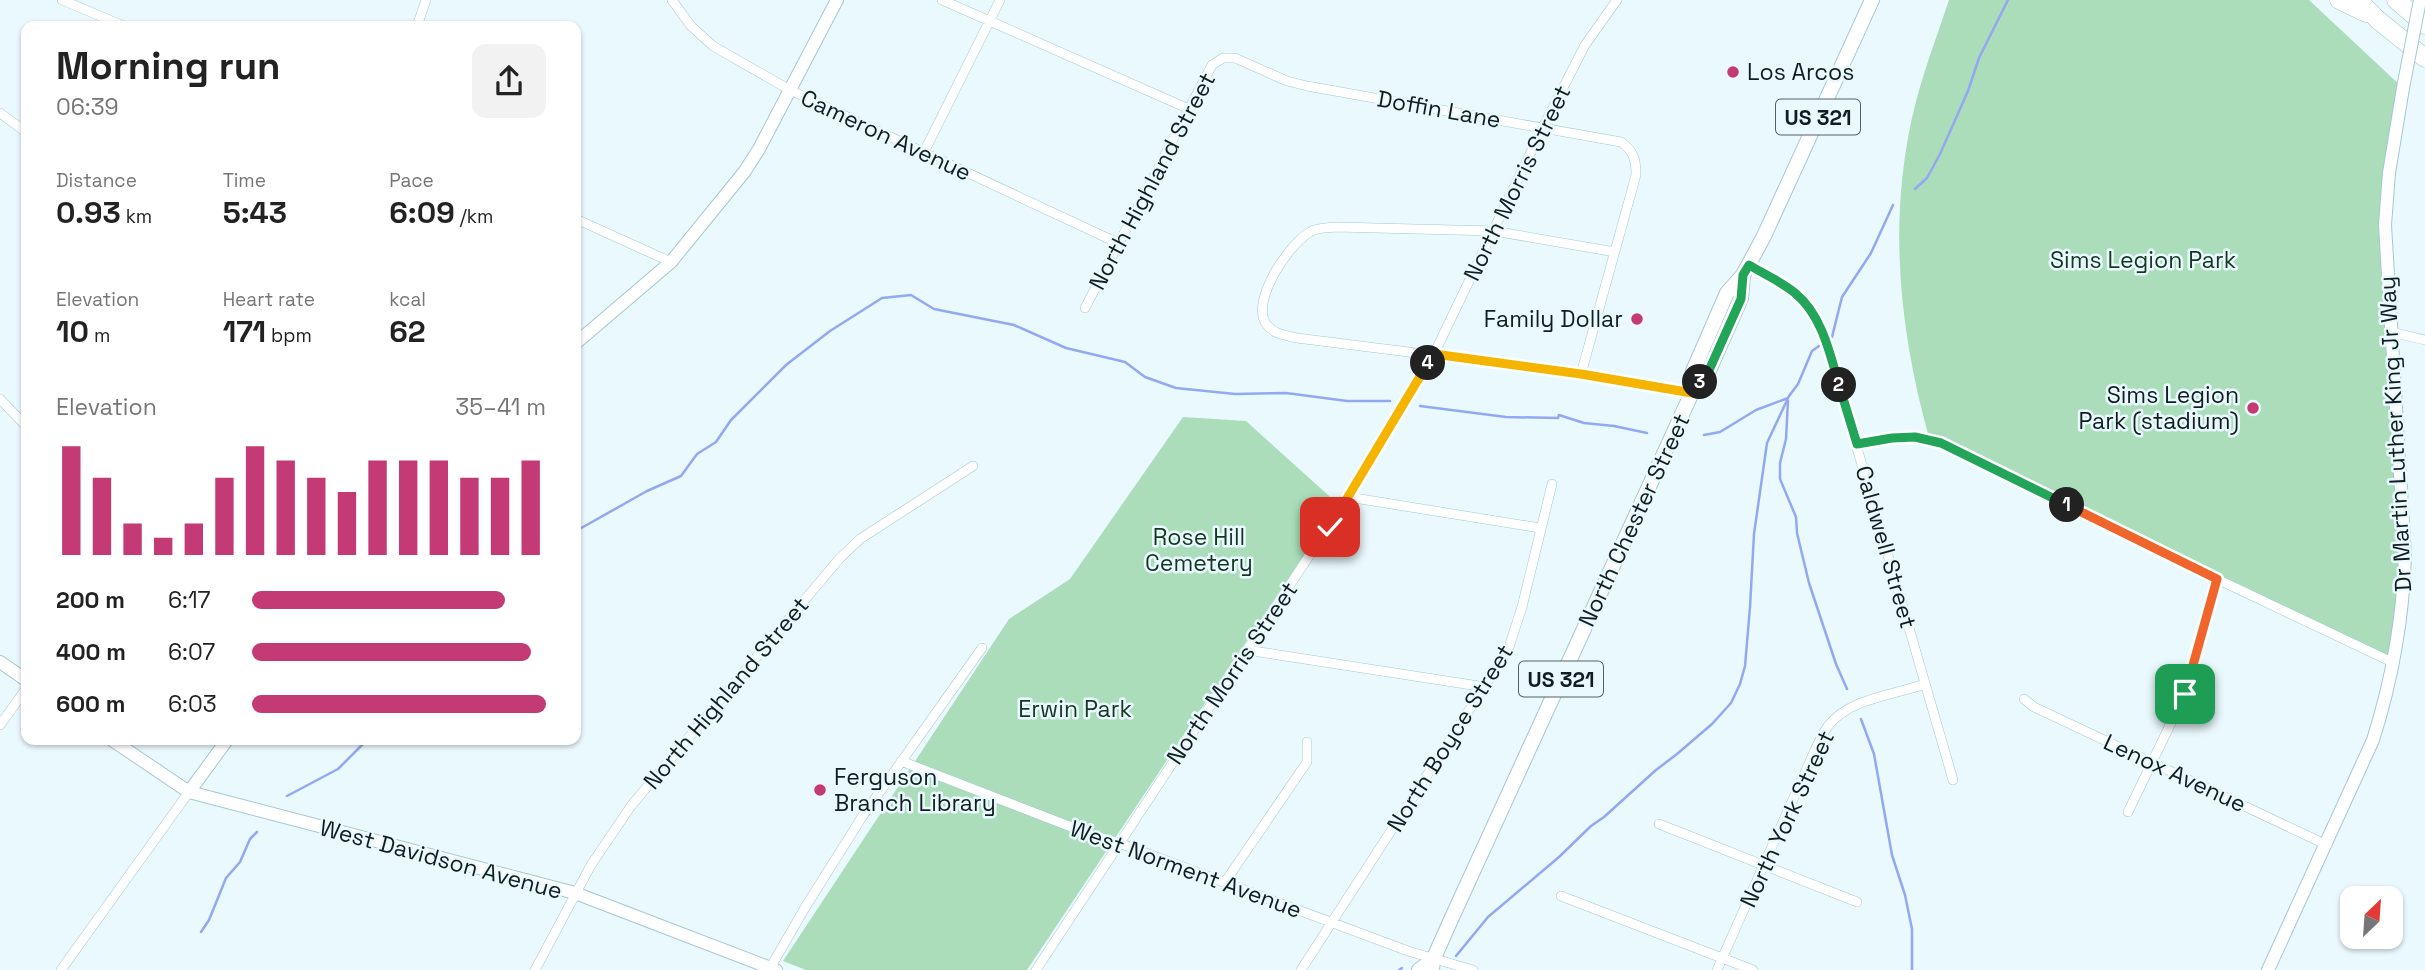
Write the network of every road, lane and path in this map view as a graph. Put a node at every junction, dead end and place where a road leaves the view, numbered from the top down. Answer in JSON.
{"nodes":[{"id":1,"x":62,"y":0,"type":"edge"},
{"id":2,"x":426,"y":0,"type":"edge"},
{"id":3,"x":672,"y":0,"type":"edge"},
{"id":4,"x":837,"y":0,"type":"edge"},
{"id":5,"x":942,"y":0,"type":"edge"},
{"id":6,"x":1000,"y":0,"type":"edge"},
{"id":7,"x":1617,"y":0,"type":"edge"},
{"id":8,"x":1872,"y":0,"type":"edge"},
{"id":9,"x":2339,"y":0,"type":"edge"},
{"id":10,"x":2358,"y":0,"type":"edge"},
{"id":11,"x":2396,"y":0,"type":"edge"},
{"id":12,"x":2420,"y":0,"type":"edge"},
{"id":13,"x":2378,"y":20,"type":"junction"},
{"id":14,"x":112,"y":21,"type":"edge"},
{"id":15,"x":419,"y":21,"type":"edge"},
{"id":16,"x":991,"y":22,"type":"junction"},
{"id":17,"x":2425,"y":25,"type":"edge"},
{"id":18,"x":1223,"y":58,"type":"joint"},
{"id":19,"x":2425,"y":58,"type":"edge"},
{"id":20,"x":790,"y":90,"type":"junction"},
{"id":21,"x":1189,"y":109,"type":"junction"},
{"id":22,"x":0,"y":113,"type":"edge"},
{"id":23,"x":1542,"y":127,"type":"junction"},
{"id":24,"x":21,"y":128,"type":"edge"},
{"id":25,"x":923,"y":153,"type":"junction"},
{"id":26,"x":581,"y":221,"type":"edge"},
{"id":27,"x":1494,"y":231,"type":"junction"},
{"id":28,"x":1118,"y":243,"type":"junction"},
{"id":29,"x":1615,"y":253,"type":"junction"},
{"id":30,"x":671,"y":262,"type":"junction"},
{"id":31,"x":1746,"y":270,"type":"junction"},
{"id":32,"x":1086,"y":308,"type":"dead end"},
{"id":33,"x":2391,"y":332,"type":"junction"},
{"id":34,"x":581,"y":339,"type":"edge"},
{"id":35,"x":2425,"y":340,"type":"edge"},
{"id":36,"x":1434,"y":354,"type":"junction"},
{"id":37,"x":1581,"y":374,"type":"junction"},
{"id":38,"x":1694,"y":390,"type":"junction"},
{"id":39,"x":0,"y":399,"type":"edge"},
{"id":40,"x":21,"y":421,"type":"edge"},
{"id":41,"x":1857,"y":444,"type":"junction"},
{"id":42,"x":973,"y":466,"type":"dead end"},
{"id":43,"x":1552,"y":484,"type":"dead end"},
{"id":44,"x":1348,"y":498,"type":"junction"},
{"id":45,"x":1540,"y":528,"type":"junction"},
{"id":46,"x":2217,"y":579,"type":"junction"},
{"id":47,"x":982,"y":648,"type":"dead end"},
{"id":48,"x":1247,"y":650,"type":"junction"},
{"id":49,"x":0,"y":662,"type":"edge"},
{"id":50,"x":2394,"y":663,"type":"junction"},
{"id":51,"x":21,"y":677,"type":"edge"},
{"id":52,"x":1925,"y":684,"type":"junction"},
{"id":53,"x":1485,"y":687,"type":"junction"},
{"id":54,"x":21,"y":696,"type":"edge"},
{"id":55,"x":2024,"y":699,"type":"dead end"},
{"id":56,"x":0,"y":725,"type":"edge"},
{"id":57,"x":1307,"y":742,"type":"dead end"},
{"id":58,"x":118,"y":745,"type":"edge"},
{"id":59,"x":222,"y":745,"type":"edge"},
{"id":60,"x":901,"y":761,"type":"junction"},
{"id":61,"x":2151,"y":762,"type":"junction"},
{"id":62,"x":1953,"y":780,"type":"dead end"},
{"id":63,"x":189,"y":792,"type":"junction"},
{"id":64,"x":2129,"y":812,"type":"dead end"},
{"id":65,"x":1659,"y":824,"type":"dead end"},
{"id":66,"x":1119,"y":843,"type":"junction"},
{"id":67,"x":2327,"y":845,"type":"junction"},
{"id":68,"x":1763,"y":865,"type":"junction"},
{"id":69,"x":1225,"y":882,"type":"junction"},
{"id":70,"x":575,"y":893,"type":"junction"},
{"id":71,"x":1561,"y":896,"type":"dead end"},
{"id":72,"x":1857,"y":902,"type":"dead end"},
{"id":73,"x":1331,"y":922,"type":"junction"},
{"id":74,"x":1722,"y":958,"type":"junction"},
{"id":75,"x":1433,"y":965,"type":"edge"},
{"id":76,"x":771,"y":969,"type":"edge"},
{"id":77,"x":61,"y":970,"type":"edge"},
{"id":78,"x":535,"y":970,"type":"edge"},
{"id":79,"x":1035,"y":970,"type":"edge"},
{"id":80,"x":1301,"y":970,"type":"edge"},
{"id":81,"x":1419,"y":970,"type":"edge"},
{"id":82,"x":1473,"y":970,"type":"edge"},
{"id":83,"x":1717,"y":970,"type":"edge"},
{"id":84,"x":1753,"y":970,"type":"edge"},
{"id":85,"x":2268,"y":970,"type":"edge"}],
"edges":[{"from":1,"to":14,"type":"street"},
{"from":2,"to":15,"type":"street"},
{"from":3,"to":20,"type":"street","name":"Cameron Avenue"},
{"from":4,"to":20,"type":"street"},
{"from":5,"to":16,"type":"street"},
{"from":6,"to":16,"type":"street"},
{"from":7,"to":23,"type":"street","name":"North Morris Street"},
{"from":8,"to":31,"type":"main road","name":"North Chester Street","number":"US 321"},
{"from":9,"to":13,"type":"highway"},
{"from":10,"to":13,"type":"highway"},
{"from":11,"to":17,"type":"highway"},
{"from":12,"to":33,"type":"street","name":"Dr Martin Luther King Jr Way","bridge":true},
{"from":13,"to":19,"type":"highway"},
{"from":16,"to":21,"type":"street"},
{"from":16,"to":25,"type":"street"},
{"from":18,"to":21,"type":"street","name":"North Highland Street"},
{"from":18,"to":23,"type":"street","name":"Doffin Lane"},
{"from":20,"to":25,"type":"street","name":"Cameron Avenue"},
{"from":20,"to":30,"type":"street"},
{"from":21,"to":28,"type":"street","name":"North Highland Street"},
{"from":22,"to":24,"type":"street"},
{"from":23,"to":27,"type":"street","name":"North Morris Street"},
{"from":23,"to":29,"type":"street","name":"Doffin Lane"},
{"from":25,"to":28,"type":"street","name":"Cameron Avenue"},
{"from":26,"to":30,"type":"street"},
{"from":27,"to":29,"type":"street"},
{"from":27,"to":36,"type":"street","name":"North Morris Street"},
{"from":27,"to":36,"type":"street"},
{"from":28,"to":32,"type":"street","name":"North Highland Street"},
{"from":29,"to":37,"type":"street"},
{"from":30,"to":34,"type":"street"},
{"from":31,"to":38,"type":"main road","name":"North Chester Street","number":"US 321"},
{"from":31,"to":41,"type":"street","name":"Caldwell Street"},
{"from":33,"to":35,"type":"street"},
{"from":33,"to":50,"type":"street","name":"Dr Martin Luther King Jr Way"},
{"from":36,"to":37,"type":"street"},
{"from":36,"to":44,"type":"street","name":"North Morris Street"},
{"from":37,"to":38,"type":"street"},
{"from":38,"to":75,"type":"main road","name":"North Chester Street","number":"US 321"},
{"from":39,"to":40,"type":"street"},
{"from":41,"to":46,"type":"street"},
{"from":41,"to":52,"type":"street","name":"Caldwell Street"},
{"from":42,"to":70,"type":"street","name":"North Highland Street"},
{"from":43,"to":45,"type":"street","name":"North Boyce Street"},
{"from":44,"to":45,"type":"street"},
{"from":44,"to":48,"type":"street","name":"North Morris Street"},
{"from":45,"to":53,"type":"street","name":"North Boyce Street"},
{"from":46,"to":50,"type":"street"},
{"from":46,"to":61,"type":"street"},
{"from":47,"to":60,"type":"street"},
{"from":48,"to":53,"type":"street"},
{"from":48,"to":66,"type":"street","name":"North Morris Street"},
{"from":49,"to":51,"type":"street"},
{"from":50,"to":67,"type":"street","name":"Dr Martin Luther King Jr Way"},
{"from":52,"to":62,"type":"street","name":"Caldwell Street"},
{"from":52,"to":68,"type":"street","name":"North York Street"},
{"from":53,"to":73,"type":"street","name":"North Boyce Street"},
{"from":54,"to":56,"type":"street"},
{"from":55,"to":61,"type":"street","name":"Lenox Avenue"},
{"from":57,"to":69,"type":"street"},
{"from":58,"to":63,"type":"street","name":"West Davidson Avenue"},
{"from":59,"to":63,"type":"street"},
{"from":60,"to":66,"type":"street","name":"West Norment Avenue"},
{"from":60,"to":76,"type":"street"},
{"from":61,"to":64,"type":"street"},
{"from":61,"to":67,"type":"street","name":"Lenox Avenue"},
{"from":63,"to":70,"type":"street","name":"West Davidson Avenue"},
{"from":63,"to":77,"type":"street"},
{"from":65,"to":68,"type":"street"},
{"from":66,"to":69,"type":"street","name":"West Norment Avenue"},
{"from":66,"to":79,"type":"street","name":"North Morris Street"},
{"from":67,"to":85,"type":"street","name":"Dr Martin Luther King Jr Way"},
{"from":68,"to":72,"type":"street"},
{"from":68,"to":74,"type":"street","name":"North York Street"},
{"from":69,"to":73,"type":"street","name":"West Norment Avenue"},
{"from":70,"to":76,"type":"street","name":"West Davidson Avenue"},
{"from":70,"to":78,"type":"street","name":"North Highland Street"},
{"from":71,"to":74,"type":"street"},
{"from":73,"to":75,"type":"street","name":"West Norment Avenue"},
{"from":73,"to":80,"type":"street","name":"North Boyce Street"},
{"from":74,"to":83,"type":"street","name":"North York Street"},
{"from":74,"to":84,"type":"street"},
{"from":75,"to":81,"type":"main road","name":"North Chester Street","number":"US 321"},
{"from":75,"to":82,"type":"street","name":"West Norment Avenue"}]}
